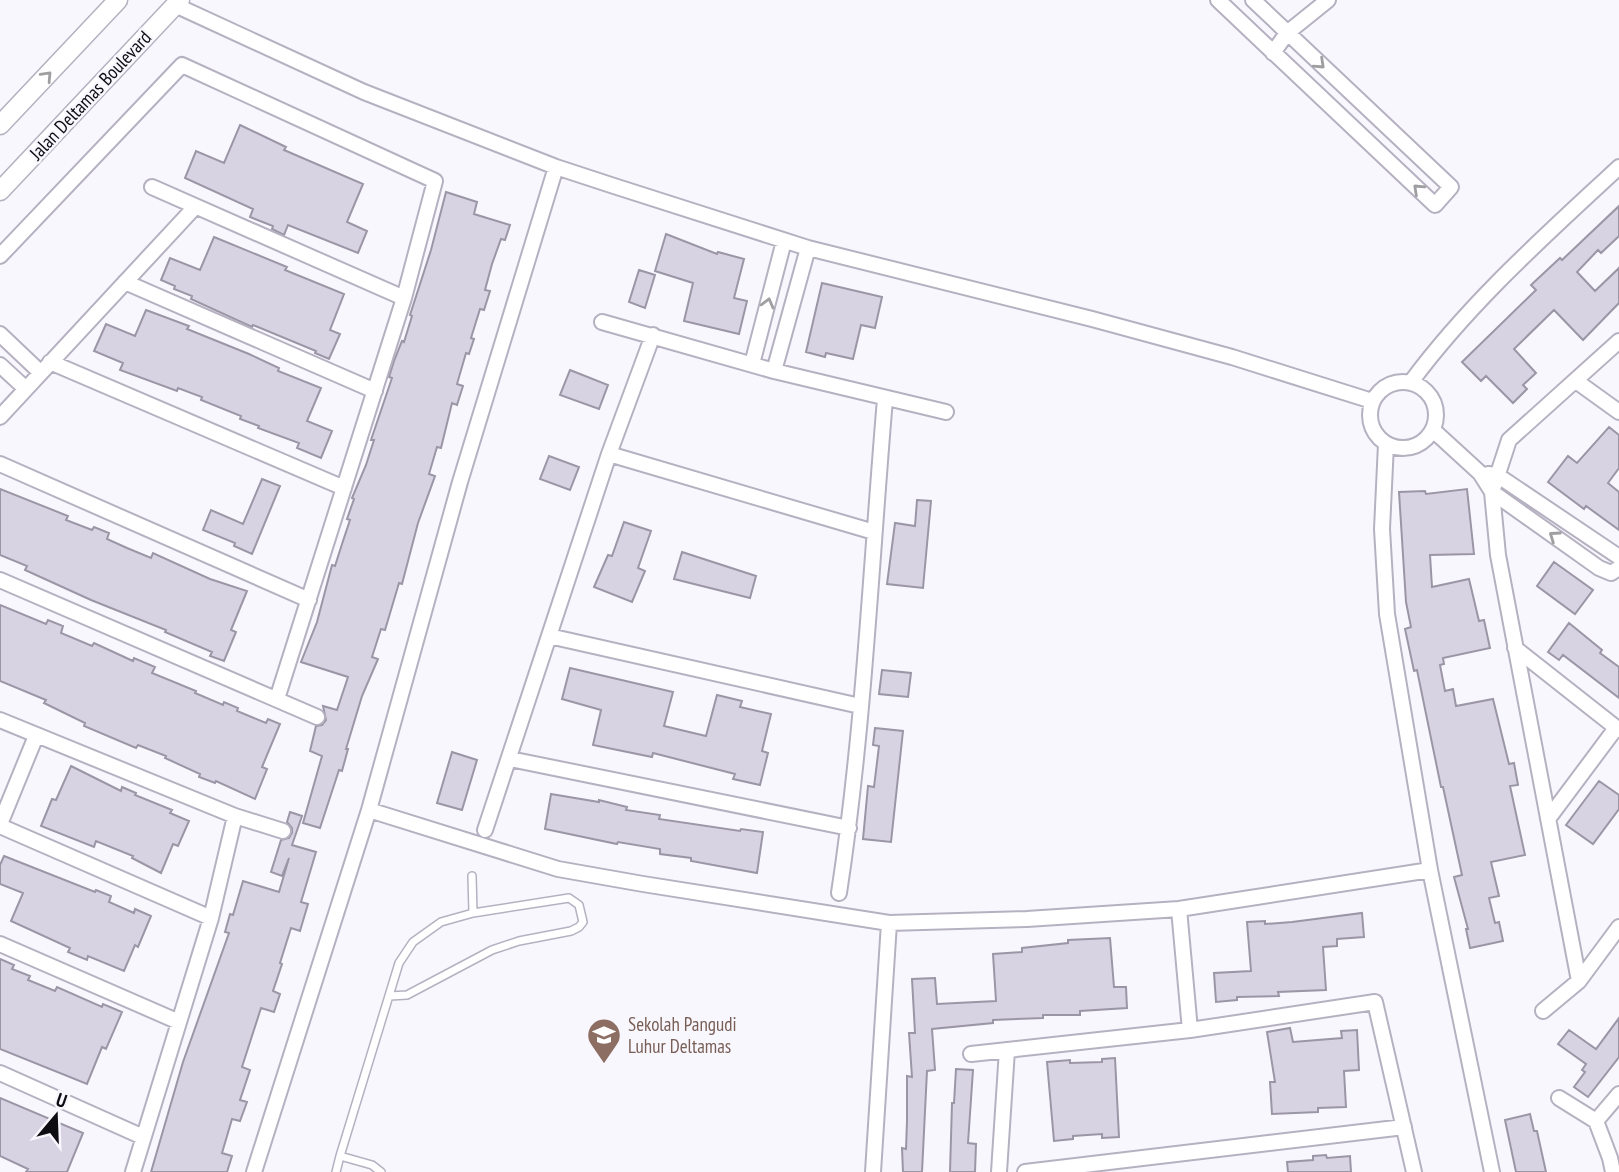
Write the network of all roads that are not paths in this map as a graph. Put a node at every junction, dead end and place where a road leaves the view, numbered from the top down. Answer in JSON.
{"nodes":[{"id":1,"x":117,"y":0,"type":"edge"},
{"id":2,"x":1218,"y":0,"type":"edge"},
{"id":3,"x":1328,"y":0,"type":"edge"},
{"id":4,"x":1256,"y":1,"type":"edge"},
{"id":5,"x":178,"y":3,"type":"edge"},
{"id":6,"x":1240,"y":21,"type":"junction"},
{"id":7,"x":1287,"y":33,"type":"junction"},
{"id":8,"x":1273,"y":52,"type":"junction"},
{"id":9,"x":0,"y":125,"type":"edge"},
{"id":10,"x":556,"y":167,"type":"junction"},
{"id":11,"x":1619,"y":167,"type":"edge"},
{"id":12,"x":152,"y":187,"type":"dead end"},
{"id":13,"x":0,"y":191,"type":"edge"},
{"id":14,"x":195,"y":207,"type":"junction"},
{"id":15,"x":784,"y":241,"type":"junction"},
{"id":16,"x":808,"y":248,"type":"junction"},
{"id":17,"x":0,"y":256,"type":"edge"},
{"id":18,"x":125,"y":282,"type":"junction"},
{"id":19,"x":404,"y":298,"type":"junction"},
{"id":20,"x":602,"y":322,"type":"dead end"},
{"id":21,"x":0,"y":334,"type":"edge"},
{"id":22,"x":653,"y":335,"type":"junction"},
{"id":23,"x":1619,"y":341,"type":"edge"},
{"id":24,"x":752,"y":364,"type":"junction"},
{"id":25,"x":0,"y":365,"type":"edge"},
{"id":26,"x":46,"y":367,"type":"junction"},
{"id":27,"x":774,"y":371,"type":"junction"},
{"id":28,"x":1411,"y":382,"type":"junction"},
{"id":29,"x":1576,"y":382,"type":"junction"},
{"id":30,"x":26,"y":389,"type":"junction"},
{"id":31,"x":375,"y":391,"type":"junction"},
{"id":32,"x":885,"y":398,"type":"junction"},
{"id":33,"x":1372,"y":401,"type":"junction"},
{"id":34,"x":946,"y":412,"type":"dead end"},
{"id":35,"x":1619,"y":412,"type":"edge"},
{"id":36,"x":0,"y":416,"type":"edge"},
{"id":37,"x":1433,"y":430,"type":"junction"},
{"id":38,"x":1385,"y":444,"type":"junction"},
{"id":39,"x":610,"y":454,"type":"junction"},
{"id":40,"x":0,"y":464,"type":"edge"},
{"id":41,"x":1480,"y":473,"type":"junction"},
{"id":42,"x":1497,"y":475,"type":"junction"},
{"id":43,"x":344,"y":488,"type":"junction"},
{"id":44,"x":1492,"y":492,"type":"junction"},
{"id":45,"x":874,"y":532,"type":"junction"},
{"id":46,"x":1619,"y":557,"type":"edge"},
{"id":47,"x":1619,"y":568,"type":"edge"},
{"id":48,"x":0,"y":580,"type":"edge"},
{"id":49,"x":309,"y":600,"type":"junction"},
{"id":50,"x":549,"y":636,"type":"junction"},
{"id":51,"x":1515,"y":648,"type":"junction"},
{"id":52,"x":277,"y":699,"type":"junction"},
{"id":53,"x":860,"y":706,"type":"junction"},
{"id":54,"x":317,"y":717,"type":"dead end"},
{"id":55,"x":0,"y":720,"type":"edge"},
{"id":56,"x":1617,"y":729,"type":"edge"},
{"id":57,"x":36,"y":736,"type":"junction"},
{"id":58,"x":510,"y":759,"type":"junction"},
{"id":59,"x":369,"y":810,"type":"junction"},
{"id":60,"x":235,"y":816,"type":"junction"},
{"id":61,"x":1548,"y":819,"type":"junction"},
{"id":62,"x":0,"y":825,"type":"edge"},
{"id":63,"x":849,"y":828,"type":"junction"},
{"id":64,"x":283,"y":831,"type":"dead end"},
{"id":65,"x":485,"y":831,"type":"dead end"},
{"id":66,"x":1430,"y":870,"type":"junction"},
{"id":67,"x":472,"y":876,"type":"dead end"},
{"id":68,"x":839,"y":893,"type":"dead end"},
{"id":69,"x":1179,"y":909,"type":"junction"},
{"id":70,"x":473,"y":913,"type":"junction"},
{"id":71,"x":211,"y":918,"type":"junction"},
{"id":72,"x":889,"y":923,"type":"junction"},
{"id":73,"x":1619,"y":927,"type":"edge"},
{"id":74,"x":0,"y":944,"type":"edge"},
{"id":75,"x":1579,"y":981,"type":"junction"},
{"id":76,"x":390,"y":996,"type":"junction"},
{"id":77,"x":1543,"y":1011,"type":"dead end"},
{"id":78,"x":179,"y":1022,"type":"junction"},
{"id":79,"x":1190,"y":1030,"type":"junction"},
{"id":80,"x":1007,"y":1050,"type":"junction"},
{"id":81,"x":971,"y":1054,"type":"dead end"},
{"id":82,"x":0,"y":1073,"type":"edge"},
{"id":83,"x":1619,"y":1094,"type":"edge"},
{"id":84,"x":1559,"y":1098,"type":"dead end"},
{"id":85,"x":1596,"y":1121,"type":"junction"},
{"id":86,"x":1404,"y":1126,"type":"junction"},
{"id":87,"x":143,"y":1137,"type":"junction"},
{"id":88,"x":340,"y":1156,"type":"junction"},
{"id":89,"x":1614,"y":1165,"type":"edge"},
{"id":90,"x":133,"y":1172,"type":"edge"},
{"id":91,"x":254,"y":1172,"type":"edge"},
{"id":92,"x":337,"y":1172,"type":"edge"},
{"id":93,"x":381,"y":1172,"type":"edge"},
{"id":94,"x":873,"y":1172,"type":"edge"},
{"id":95,"x":999,"y":1172,"type":"edge"},
{"id":96,"x":1025,"y":1172,"type":"edge"},
{"id":97,"x":1414,"y":1172,"type":"edge"},
{"id":98,"x":1492,"y":1172,"type":"edge"}],
"edges":[{"from":9,"to":1,"type":"street","one_way":true},
{"from":2,"to":6,"type":"street"},
{"from":3,"to":7,"type":"street"},
{"from":4,"to":6,"type":"street"},
{"from":4,"to":7,"type":"street"},
{"from":5,"to":10,"type":"street"},
{"from":5,"to":13,"type":"street","name":"Jalan Deltamas Boulevard"},
{"from":6,"to":8,"type":"street"},
{"from":7,"to":8,"type":"street"},
{"from":7,"to":8,"type":"street","one_way":true},
{"from":10,"to":15,"type":"street"},
{"from":10,"to":59,"type":"street"},
{"from":11,"to":28,"type":"street"},
{"from":12,"to":14,"type":"street"},
{"from":14,"to":18,"type":"street"},
{"from":14,"to":19,"type":"street"},
{"from":15,"to":16,"type":"street"},
{"from":24,"to":15,"type":"street","one_way":true},
{"from":16,"to":27,"type":"street"},
{"from":16,"to":33,"type":"street"},
{"from":17,"to":19,"type":"street"},
{"from":18,"to":26,"type":"street"},
{"from":18,"to":31,"type":"street"},
{"from":19,"to":31,"type":"street"},
{"from":20,"to":22,"type":"street"},
{"from":21,"to":26,"type":"street"},
{"from":22,"to":24,"type":"street"},
{"from":22,"to":39,"type":"street"},
{"from":23,"to":29,"type":"street"},
{"from":24,"to":27,"type":"street"},
{"from":25,"to":30,"type":"street"},
{"from":26,"to":30,"type":"street"},
{"from":26,"to":43,"type":"street"},
{"from":27,"to":32,"type":"street"},
{"from":28,"to":33,"type":"street"},
{"from":28,"to":37,"type":"street"},
{"from":29,"to":35,"type":"street"},
{"from":29,"to":42,"type":"street"},
{"from":30,"to":36,"type":"street"},
{"from":31,"to":43,"type":"street"},
{"from":32,"to":34,"type":"street"},
{"from":32,"to":45,"type":"street"},
{"from":33,"to":38,"type":"street"},
{"from":37,"to":38,"type":"street"},
{"from":37,"to":41,"type":"street"},
{"from":38,"to":66,"type":"street"},
{"from":39,"to":45,"type":"street"},
{"from":39,"to":50,"type":"street"},
{"from":40,"to":49,"type":"street"},
{"from":41,"to":42,"type":"street"},
{"from":41,"to":44,"type":"street"},
{"from":42,"to":44,"type":"street"},
{"from":42,"to":46,"type":"street"},
{"from":43,"to":49,"type":"street"},
{"from":47,"to":44,"type":"street","one_way":true},
{"from":44,"to":51,"type":"street"},
{"from":45,"to":53,"type":"street"},
{"from":48,"to":52,"type":"street"},
{"from":49,"to":52,"type":"street"},
{"from":50,"to":53,"type":"street"},
{"from":50,"to":58,"type":"street"},
{"from":51,"to":56,"type":"street"},
{"from":51,"to":61,"type":"street"},
{"from":52,"to":54,"type":"street"},
{"from":53,"to":63,"type":"street"},
{"from":55,"to":57,"type":"street"},
{"from":56,"to":61,"type":"street"},
{"from":57,"to":60,"type":"street"},
{"from":57,"to":62,"type":"street"},
{"from":58,"to":63,"type":"street"},
{"from":58,"to":65,"type":"street"},
{"from":59,"to":72,"type":"street"},
{"from":59,"to":91,"type":"street"},
{"from":60,"to":64,"type":"street"},
{"from":60,"to":71,"type":"street"},
{"from":61,"to":75,"type":"street"},
{"from":62,"to":71,"type":"street"},
{"from":63,"to":68,"type":"street"},
{"from":66,"to":69,"type":"street"},
{"from":66,"to":98,"type":"street"},
{"from":67,"to":70,"type":"lane"},
{"from":69,"to":72,"type":"street"},
{"from":69,"to":79,"type":"street"},
{"from":70,"to":76,"type":"lane"},
{"from":70,"to":76,"type":"lane"},
{"from":71,"to":78,"type":"street"},
{"from":72,"to":94,"type":"street"},
{"from":73,"to":75,"type":"street"},
{"from":74,"to":78,"type":"street"},
{"from":75,"to":77,"type":"street"},
{"from":76,"to":88,"type":"lane"},
{"from":78,"to":87,"type":"street"},
{"from":79,"to":80,"type":"street"},
{"from":79,"to":86,"type":"street"},
{"from":80,"to":81,"type":"street"},
{"from":80,"to":95,"type":"street"},
{"from":82,"to":87,"type":"street"},
{"from":83,"to":85,"type":"street"},
{"from":84,"to":85,"type":"street"},
{"from":85,"to":89,"type":"street"},
{"from":86,"to":96,"type":"street"},
{"from":86,"to":97,"type":"street"},
{"from":87,"to":90,"type":"street"},
{"from":88,"to":92,"type":"lane"},
{"from":88,"to":93,"type":"lane"}]}
